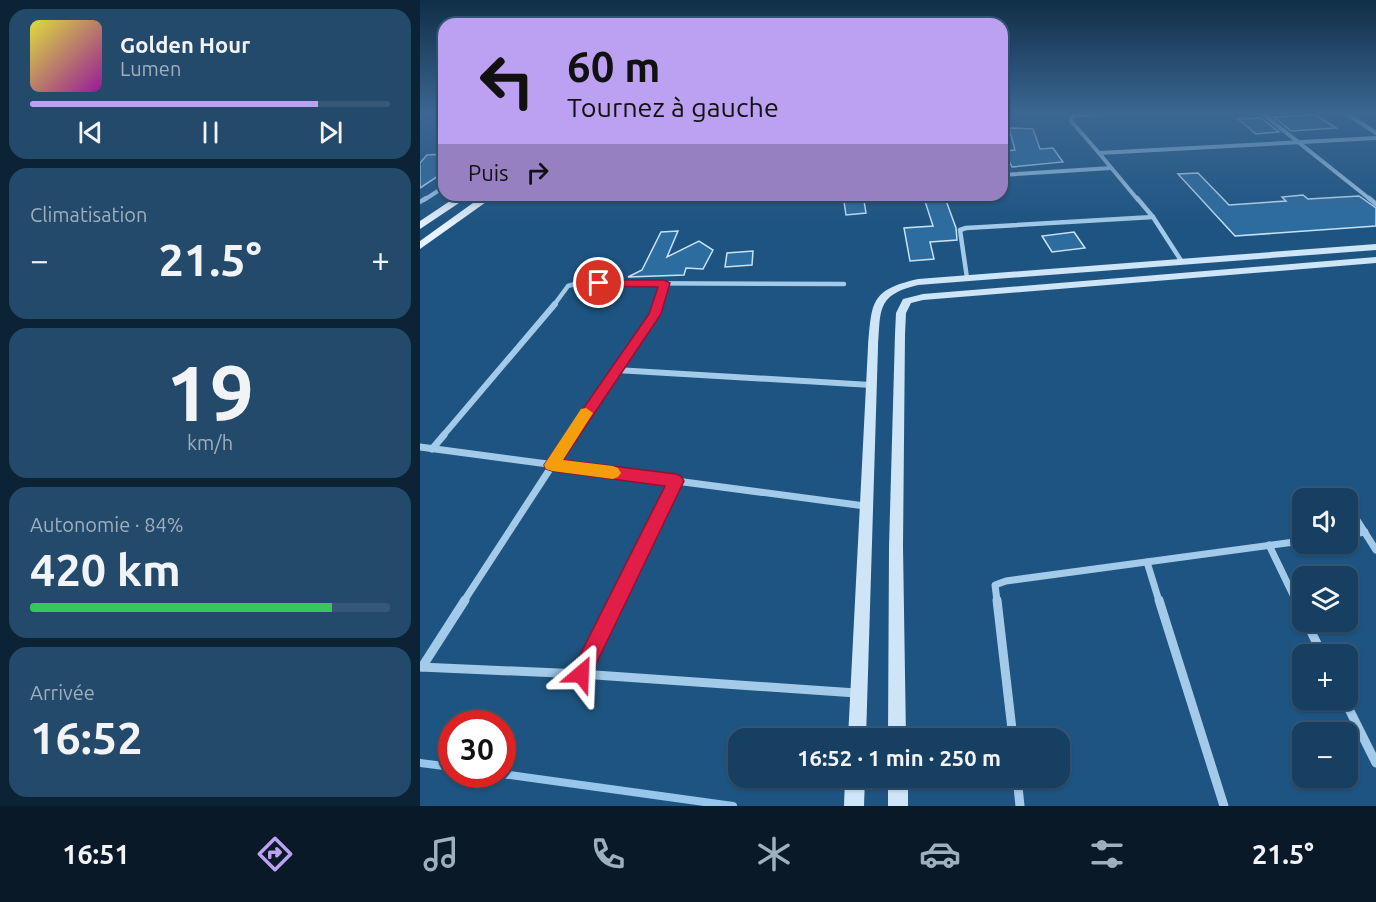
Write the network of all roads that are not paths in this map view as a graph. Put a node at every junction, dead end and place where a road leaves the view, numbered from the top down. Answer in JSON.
{"nodes":[{"id":1,"x":1127,"y":152,"type":"edge"},
{"id":2,"x":1309,"y":152,"type":"edge"},
{"id":3,"x":1099,"y":153,"type":"joint"},
{"id":4,"x":1111,"y":168,"type":"junction"},
{"id":5,"x":1008,"y":175,"type":"edge"},
{"id":6,"x":438,"y":191,"type":"edge"},
{"id":7,"x":457,"y":201,"type":"edge"},
{"id":8,"x":483,"y":201,"type":"edge"},
{"id":9,"x":420,"y":202,"type":"edge"},
{"id":10,"x":1376,"y":204,"type":"edge"},
{"id":11,"x":1153,"y":217,"type":"junction"},
{"id":12,"x":422,"y":223,"type":"edge"},
{"id":13,"x":420,"y":246,"type":"edge"},
{"id":14,"x":1376,"y":248,"type":"edge"},
{"id":15,"x":1376,"y":260,"type":"edge"},
{"id":16,"x":1182,"y":262,"type":"junction"},
{"id":17,"x":968,"y":278,"type":"junction"},
{"id":18,"x":664,"y":283,"type":"junction"},
{"id":19,"x":844,"y":284,"type":"dead end"},
{"id":20,"x":894,"y":286,"type":"junction"},
{"id":21,"x":907,"y":301,"type":"junction"},
{"id":22,"x":616,"y":370,"type":"junction"},
{"id":23,"x":871,"y":385,"type":"junction"},
{"id":24,"x":420,"y":447,"type":"edge"},
{"id":25,"x":432,"y":449,"type":"junction"},
{"id":26,"x":552,"y":465,"type":"junction"},
{"id":27,"x":676,"y":481,"type":"junction"},
{"id":28,"x":865,"y":506,"type":"junction"},
{"id":29,"x":1358,"y":521,"type":"edge"},
{"id":30,"x":1365,"y":532,"type":"junction"},
{"id":31,"x":1358,"y":533,"type":"edge"},
{"id":32,"x":1292,"y":542,"type":"edge"},
{"id":33,"x":1269,"y":545,"type":"junction"},
{"id":34,"x":1376,"y":550,"type":"edge"},
{"id":35,"x":1147,"y":562,"type":"junction"},
{"id":36,"x":1292,"y":592,"type":"edge"},
{"id":37,"x":421,"y":667,"type":"edge"},
{"id":38,"x":581,"y":674,"type":"junction"},
{"id":39,"x":858,"y":693,"type":"junction"},
{"id":40,"x":1349,"y":710,"type":"edge"},
{"id":41,"x":857,"y":728,"type":"edge"},
{"id":42,"x":897,"y":728,"type":"edge"},
{"id":43,"x":1011,"y":728,"type":"edge"},
{"id":44,"x":1376,"y":764,"type":"edge"},
{"id":45,"x":855,"y":788,"type":"edge"},
{"id":46,"x":898,"y":788,"type":"edge"},
{"id":47,"x":1018,"y":788,"type":"edge"},
{"id":48,"x":854,"y":806,"type":"edge"},
{"id":49,"x":898,"y":806,"type":"edge"},
{"id":50,"x":1020,"y":806,"type":"edge"},
{"id":51,"x":1224,"y":806,"type":"edge"}],
"edges":[{"from":1,"to":3,"type":"street"},
{"from":2,"to":10,"type":"street"},
{"from":3,"to":4,"type":"street"},
{"from":4,"to":5,"type":"street"},
{"from":4,"to":11,"type":"street"},
{"from":6,"to":9,"type":"street"},
{"from":7,"to":12,"type":"main road"},
{"from":8,"to":13,"type":"main road"},
{"from":11,"to":16,"type":"street"},
{"from":11,"to":17,"type":"street"},
{"from":14,"to":16,"type":"street"},
{"from":15,"to":21,"type":"street"},
{"from":16,"to":17,"type":"street"},
{"from":17,"to":20,"type":"street"},
{"from":18,"to":19,"type":"street"},
{"from":18,"to":22,"type":"street"},
{"from":18,"to":25,"type":"street"},
{"from":20,"to":21,"type":"street"},
{"from":20,"to":23,"type":"street"},
{"from":21,"to":42,"type":"street"},
{"from":22,"to":23,"type":"street"},
{"from":22,"to":26,"type":"street"},
{"from":23,"to":28,"type":"street"},
{"from":24,"to":25,"type":"street"},
{"from":25,"to":26,"type":"street"},
{"from":26,"to":27,"type":"street"},
{"from":26,"to":37,"type":"street"},
{"from":27,"to":28,"type":"street"},
{"from":27,"to":38,"type":"street"},
{"from":28,"to":39,"type":"street"},
{"from":29,"to":30,"type":"street"},
{"from":30,"to":31,"type":"street"},
{"from":30,"to":34,"type":"street"},
{"from":32,"to":33,"type":"street"},
{"from":33,"to":35,"type":"street"},
{"from":33,"to":36,"type":"street"},
{"from":35,"to":43,"type":"street"},
{"from":35,"to":51,"type":"street"},
{"from":37,"to":38,"type":"street"},
{"from":38,"to":39,"type":"street"},
{"from":39,"to":41,"type":"street"},
{"from":40,"to":44,"type":"street"},
{"from":45,"to":48,"type":"street"},
{"from":46,"to":49,"type":"street"},
{"from":47,"to":50,"type":"street"}]}
